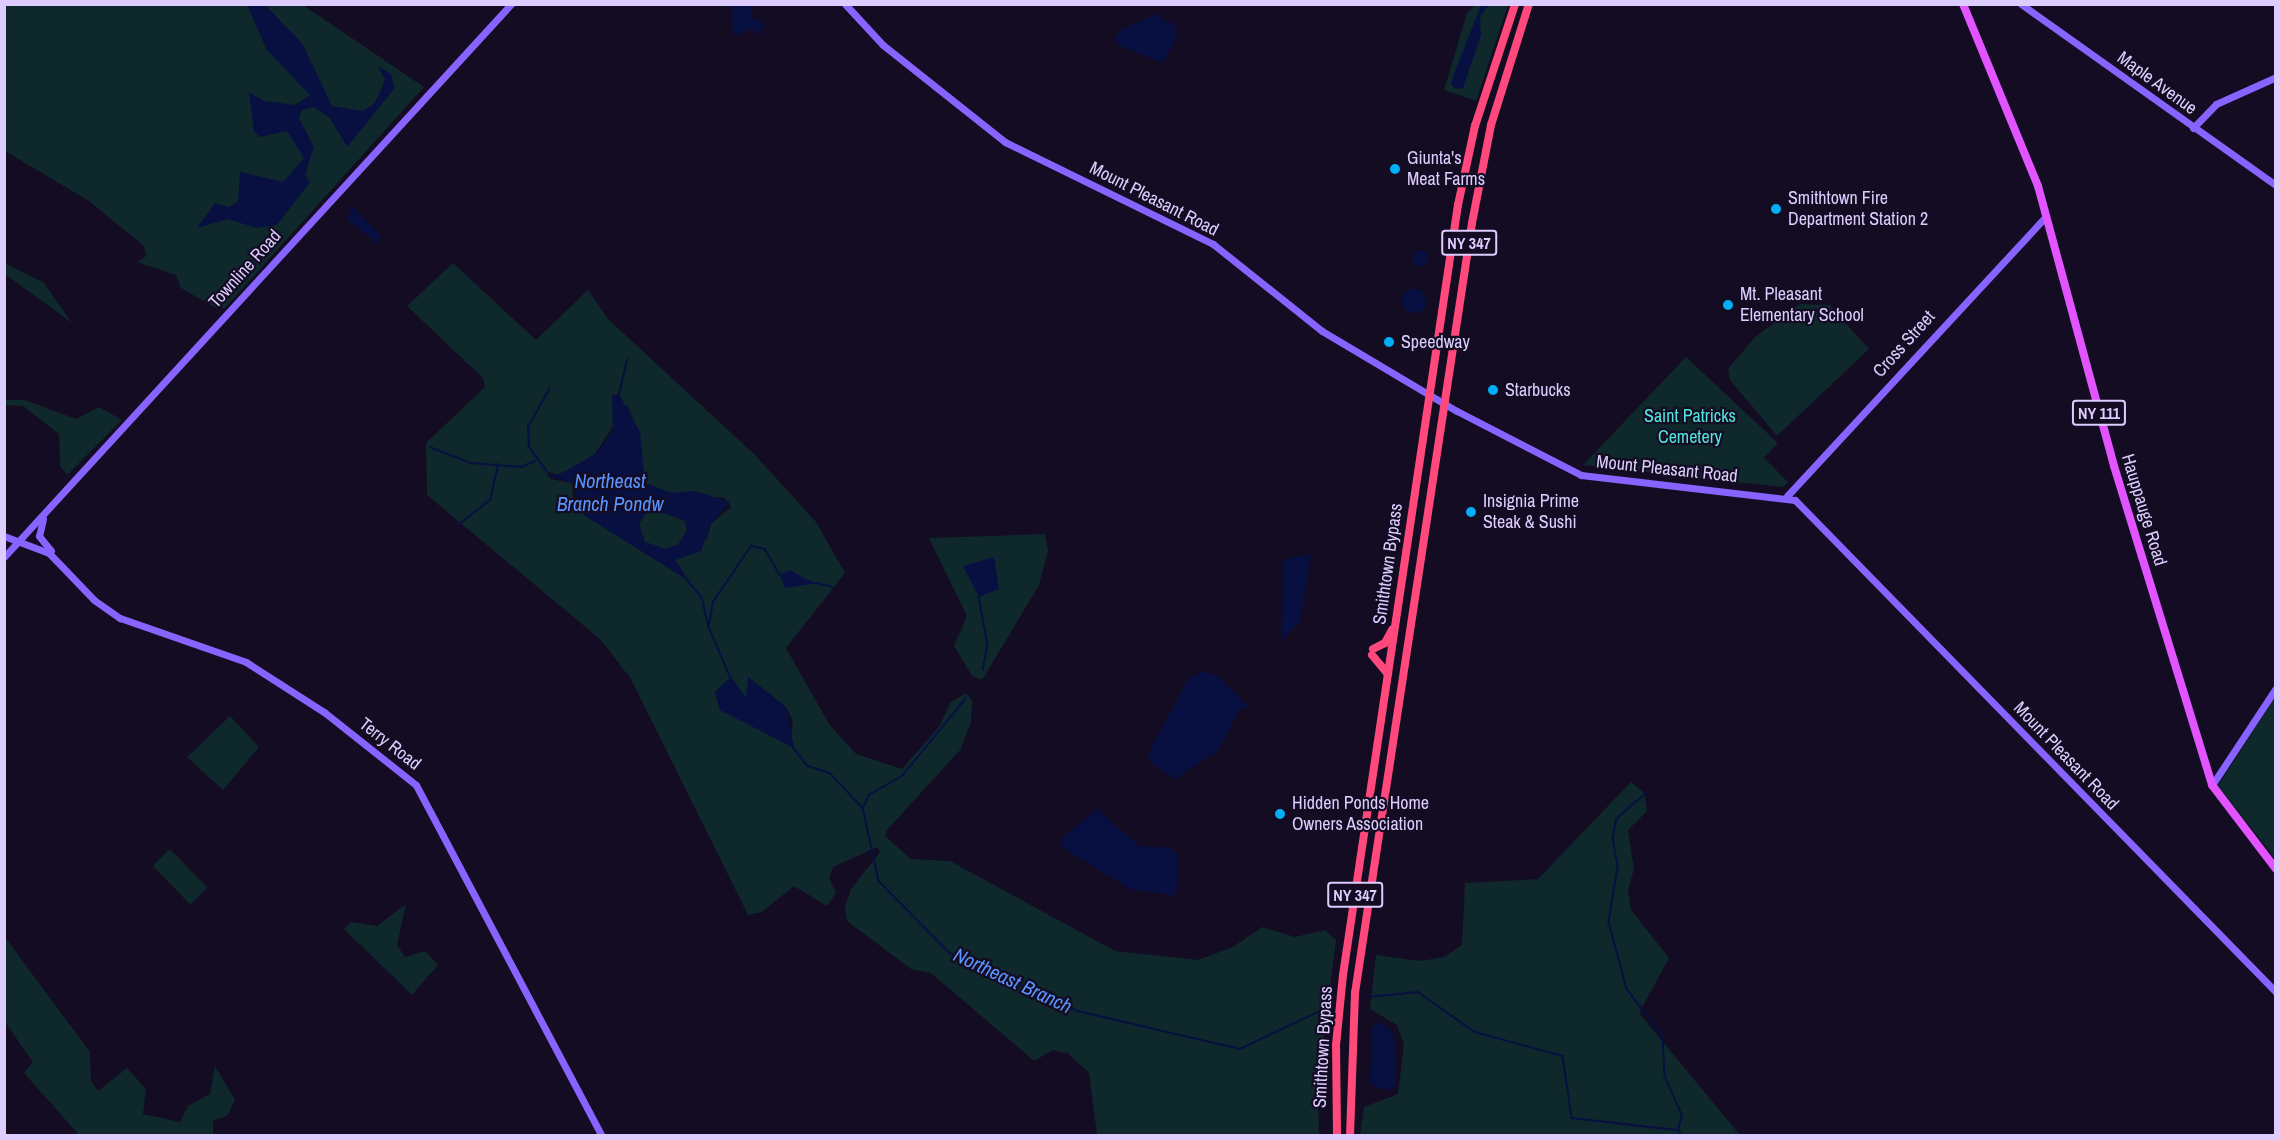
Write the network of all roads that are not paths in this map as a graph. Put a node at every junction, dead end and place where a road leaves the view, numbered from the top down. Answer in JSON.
{"nodes":[{"id":1,"x":511,"y":4,"type":"edge"},
{"id":2,"x":845,"y":4,"type":"edge"},
{"id":3,"x":1515,"y":4,"type":"edge"},
{"id":4,"x":1529,"y":4,"type":"edge"},
{"id":5,"x":1963,"y":4,"type":"edge"},
{"id":6,"x":2021,"y":4,"type":"edge"},
{"id":7,"x":2276,"y":77,"type":"edge"},
{"id":8,"x":2193,"y":128,"type":"junction"},
{"id":9,"x":2276,"y":185,"type":"edge"},
{"id":10,"x":2046,"y":216,"type":"junction"},
{"id":11,"x":1429,"y":395,"type":"junction"},
{"id":12,"x":1444,"y":404,"type":"junction"},
{"id":13,"x":1787,"y":496,"type":"junction"},
{"id":14,"x":58,"y":497,"type":"junction"},
{"id":15,"x":4,"y":536,"type":"edge"},
{"id":16,"x":20,"y":539,"type":"junction"},
{"id":17,"x":4,"y":557,"type":"edge"},
{"id":18,"x":62,"y":564,"type":"junction"},
{"id":19,"x":1397,"y":618,"type":"junction"},
{"id":20,"x":1388,"y":675,"type":"junction"},
{"id":21,"x":2276,"y":688,"type":"edge"},
{"id":22,"x":2211,"y":785,"type":"junction"},
{"id":23,"x":2276,"y":869,"type":"edge"},
{"id":24,"x":2276,"y":992,"type":"edge"},
{"id":25,"x":602,"y":1136,"type":"edge"},
{"id":26,"x":1337,"y":1136,"type":"edge"},
{"id":27,"x":1350,"y":1136,"type":"edge"}],
"edges":[{"from":1,"to":14,"type":"street","name":"Townline Road"},
{"from":2,"to":11,"type":"street","name":"Mount Pleasant Road"},
{"from":3,"to":11,"type":"highway","name":"Smithtown Bypass","number":"NY 347"},
{"from":4,"to":12,"type":"highway","name":"Smithtown Bypass","number":"NY 347"},
{"from":5,"to":10,"type":"main road","name":"Hauppauge Road","number":"NY 111"},
{"from":6,"to":8,"type":"street","name":"Maple Avenue"},
{"from":7,"to":8,"type":"street"},
{"from":8,"to":9,"type":"street","name":"Maple Avenue"},
{"from":10,"to":13,"type":"street","name":"Cross Street"},
{"from":10,"to":22,"type":"main road","name":"Hauppauge Road","number":"NY 111"},
{"from":11,"to":12,"type":"street","name":"Mount Pleasant Road"},
{"from":11,"to":19,"type":"highway","name":"Smithtown Bypass","number":"NY 347"},
{"from":12,"to":13,"type":"street","name":"Mount Pleasant Road"},
{"from":12,"to":27,"type":"highway","name":"Smithtown Bypass","number":"NY 347"},
{"from":13,"to":24,"type":"street","name":"Mount Pleasant Road"},
{"from":14,"to":16,"type":"street","name":"Townline Road"},
{"from":14,"to":18,"type":"street"},
{"from":15,"to":16,"type":"street","name":"Terry Road"},
{"from":16,"to":17,"type":"street","name":"Townline Road"},
{"from":16,"to":18,"type":"street","name":"Terry Road"},
{"from":18,"to":25,"type":"street","name":"Terry Road"},
{"from":19,"to":20,"type":"highway","name":"Smithtown Bypass","number":"NY 347"},
{"from":19,"to":20,"type":"highway"},
{"from":20,"to":26,"type":"highway","name":"Smithtown Bypass","number":"NY 347"},
{"from":21,"to":22,"type":"street"},
{"from":22,"to":23,"type":"main road","name":"Hauppauge Road","number":"NY 111"}]}
